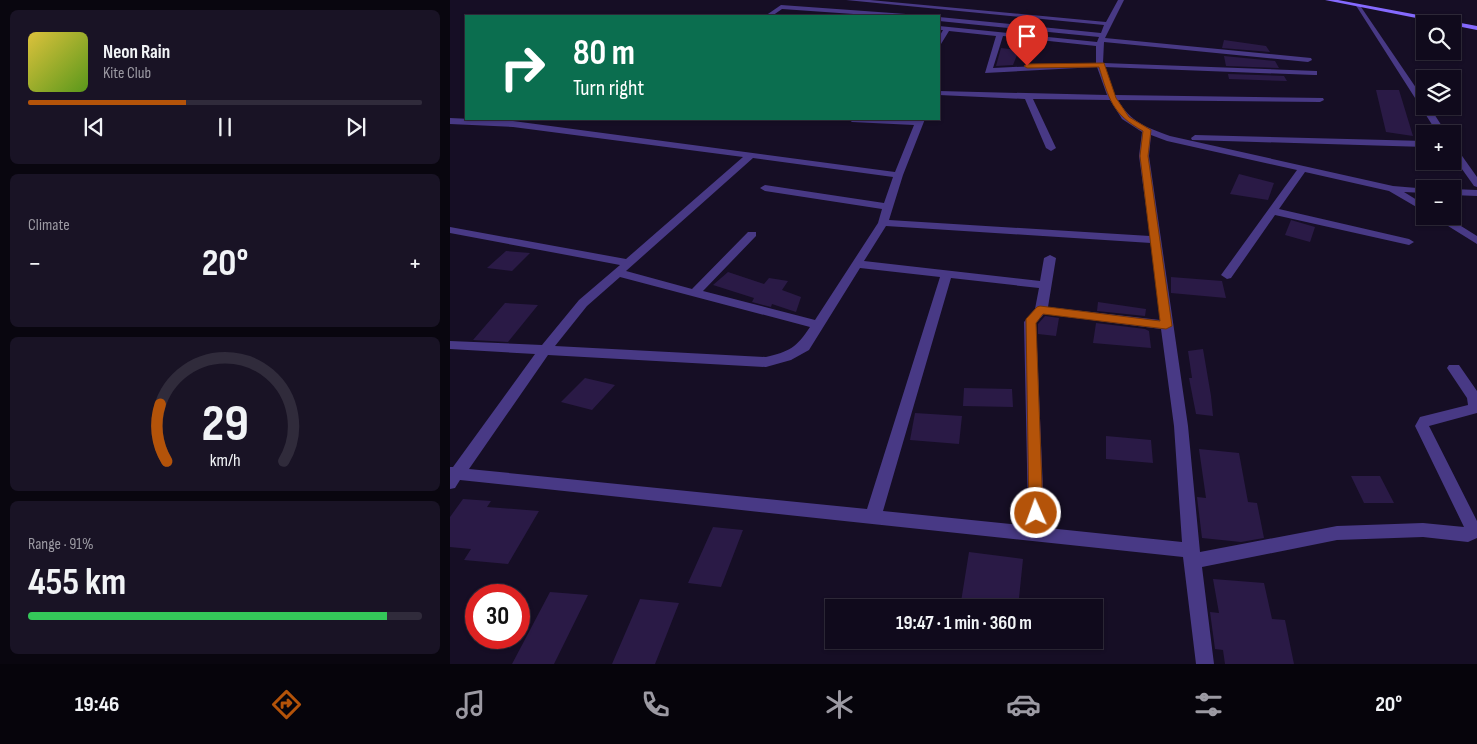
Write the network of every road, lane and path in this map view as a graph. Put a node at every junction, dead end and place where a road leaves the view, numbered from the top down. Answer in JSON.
{"nodes":[{"id":1,"x":849,"y":0,"type":"edge"},
{"id":2,"x":1121,"y":0,"type":"edge"},
{"id":3,"x":1328,"y":0,"type":"edge"},
{"id":4,"x":1357,"y":5,"type":"junction"},
{"id":5,"x":838,"y":14,"type":"edge"},
{"id":6,"x":769,"y":15,"type":"edge"},
{"id":7,"x":872,"y":15,"type":"edge"},
{"id":8,"x":1416,"y":17,"type":"edge"},
{"id":9,"x":940,"y":19,"type":"edge"},
{"id":10,"x":1110,"y":24,"type":"junction"},
{"id":11,"x":1461,"y":25,"type":"edge"},
{"id":12,"x":1477,"y":28,"type":"edge"},
{"id":13,"x":943,"y":29,"type":"edge"},
{"id":14,"x":1000,"y":34,"type":"junction"},
{"id":15,"x":1103,"y":39,"type":"junction"},
{"id":16,"x":1308,"y":60,"type":"dead end"},
{"id":17,"x":1101,"y":65,"type":"junction"},
{"id":18,"x":1314,"y":73,"type":"dead end"},
{"id":19,"x":940,"y":93,"type":"edge"},
{"id":20,"x":1028,"y":97,"type":"junction"},
{"id":21,"x":1112,"y":98,"type":"junction"},
{"id":22,"x":1320,"y":100,"type":"dead end"},
{"id":23,"x":533,"y":120,"type":"edge"},
{"id":24,"x":886,"y":120,"type":"edge"},
{"id":25,"x":450,"y":121,"type":"edge"},
{"id":26,"x":920,"y":121,"type":"edge"},
{"id":27,"x":1437,"y":125,"type":"edge"},
{"id":28,"x":526,"y":126,"type":"junction"},
{"id":29,"x":1147,"y":130,"type":"junction"},
{"id":30,"x":1167,"y":138,"type":"junction"},
{"id":31,"x":1416,"y":144,"type":"edge"},
{"id":32,"x":1051,"y":148,"type":"dead end"},
{"id":33,"x":750,"y":156,"type":"junction"},
{"id":34,"x":1461,"y":161,"type":"edge"},
{"id":35,"x":1303,"y":168,"type":"junction"},
{"id":36,"x":898,"y":175,"type":"junction"},
{"id":37,"x":1477,"y":184,"type":"edge"},
{"id":38,"x":764,"y":188,"type":"dead end"},
{"id":39,"x":1392,"y":189,"type":"junction"},
{"id":40,"x":1416,"y":190,"type":"edge"},
{"id":41,"x":1461,"y":192,"type":"edge"},
{"id":42,"x":1477,"y":193,"type":"edge"},
{"id":43,"x":1416,"y":204,"type":"edge"},
{"id":44,"x":889,"y":207,"type":"junction"},
{"id":45,"x":1272,"y":211,"type":"junction"},
{"id":46,"x":883,"y":223,"type":"junction"},
{"id":47,"x":1451,"y":225,"type":"edge"},
{"id":48,"x":450,"y":230,"type":"edge"},
{"id":49,"x":752,"y":234,"type":"dead end"},
{"id":50,"x":1155,"y":240,"type":"junction"},
{"id":51,"x":1477,"y":241,"type":"edge"},
{"id":52,"x":1409,"y":242,"type":"dead end"},
{"id":53,"x":1050,"y":258,"type":"dead end"},
{"id":54,"x":630,"y":264,"type":"junction"},
{"id":55,"x":857,"y":264,"type":"junction"},
{"id":56,"x":618,"y":273,"type":"junction"},
{"id":57,"x":946,"y":274,"type":"junction"},
{"id":58,"x":1226,"y":275,"type":"dead end"},
{"id":59,"x":1044,"y":285,"type":"junction"},
{"id":60,"x":695,"y":293,"type":"junction"},
{"id":61,"x":1040,"y":310,"type":"junction"},
{"id":62,"x":817,"y":325,"type":"junction"},
{"id":63,"x":1166,"y":326,"type":"junction"},
{"id":64,"x":450,"y":345,"type":"edge"},
{"id":65,"x":545,"y":350,"type":"junction"},
{"id":66,"x":1454,"y":368,"type":"dead end"},
{"id":67,"x":452,"y":476,"type":"edge"},
{"id":68,"x":873,"y":517,"type":"junction"},
{"id":69,"x":1475,"y":532,"type":"edge"},
{"id":70,"x":1041,"y":534,"type":"junction"},
{"id":71,"x":1192,"y":555,"type":"junction"},
{"id":72,"x":1205,"y":664,"type":"edge"}],
"edges":[{"from":1,"to":10,"type":"street"},
{"from":2,"to":10,"type":"street"},
{"from":3,"to":4,"type":"street"},
{"from":4,"to":8,"type":"street"},
{"from":4,"to":27,"type":"street"},
{"from":5,"to":6,"type":"street"},
{"from":5,"to":7,"type":"street"},
{"from":9,"to":15,"type":"street"},
{"from":10,"to":15,"type":"street"},
{"from":11,"to":12,"type":"street"},
{"from":13,"to":14,"type":"street"},
{"from":14,"to":15,"type":"street"},
{"from":14,"to":17,"type":"street"},
{"from":15,"to":16,"type":"street"},
{"from":15,"to":17,"type":"street"},
{"from":17,"to":18,"type":"street"},
{"from":17,"to":21,"type":"street"},
{"from":19,"to":20,"type":"street"},
{"from":20,"to":21,"type":"street"},
{"from":20,"to":32,"type":"street"},
{"from":21,"to":22,"type":"street"},
{"from":21,"to":29,"type":"street"},
{"from":23,"to":28,"type":"street"},
{"from":24,"to":26,"type":"street"},
{"from":25,"to":28,"type":"street"},
{"from":26,"to":36,"type":"street"},
{"from":28,"to":33,"type":"street"},
{"from":29,"to":30,"type":"street"},
{"from":29,"to":50,"type":"street"},
{"from":30,"to":31,"type":"street"},
{"from":30,"to":35,"type":"street"},
{"from":33,"to":36,"type":"street"},
{"from":33,"to":54,"type":"street"},
{"from":34,"to":37,"type":"street"},
{"from":35,"to":39,"type":"street"},
{"from":35,"to":45,"type":"street"},
{"from":36,"to":44,"type":"street"},
{"from":38,"to":44,"type":"street"},
{"from":39,"to":40,"type":"street"},
{"from":39,"to":43,"type":"street"},
{"from":41,"to":42,"type":"street"},
{"from":44,"to":46,"type":"street"},
{"from":45,"to":52,"type":"street"},
{"from":45,"to":58,"type":"street"},
{"from":46,"to":50,"type":"street"},
{"from":46,"to":55,"type":"street"},
{"from":47,"to":51,"type":"street"},
{"from":48,"to":54,"type":"street"},
{"from":49,"to":60,"type":"street"},
{"from":50,"to":63,"type":"street"},
{"from":53,"to":59,"type":"street"},
{"from":54,"to":56,"type":"street"},
{"from":55,"to":57,"type":"street"},
{"from":55,"to":62,"type":"street"},
{"from":56,"to":60,"type":"street"},
{"from":56,"to":65,"type":"street"},
{"from":57,"to":59,"type":"street"},
{"from":57,"to":68,"type":"street"},
{"from":59,"to":61,"type":"street"},
{"from":60,"to":62,"type":"street"},
{"from":61,"to":63,"type":"street"},
{"from":61,"to":70,"type":"street"},
{"from":62,"to":65,"type":"street"},
{"from":63,"to":71,"type":"street"},
{"from":64,"to":65,"type":"street"},
{"from":65,"to":67,"type":"street"},
{"from":66,"to":69,"type":"street"},
{"from":67,"to":68,"type":"street"},
{"from":68,"to":70,"type":"street"},
{"from":69,"to":71,"type":"street"},
{"from":70,"to":71,"type":"street"},
{"from":71,"to":72,"type":"street"}]}
